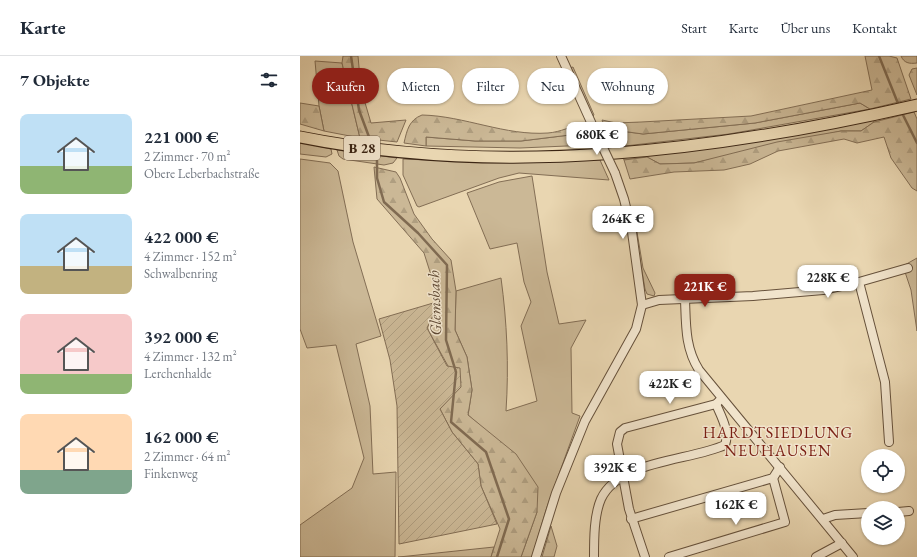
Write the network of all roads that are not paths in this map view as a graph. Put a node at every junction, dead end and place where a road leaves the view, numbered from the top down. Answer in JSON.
{"nodes":[{"id":1,"x":561,"y":56,"type":"edge"},
{"id":2,"x":917,"y":105,"type":"edge"},
{"id":3,"x":300,"y":137,"type":"edge"},
{"id":4,"x":908,"y":268,"type":"dead end"},
{"id":5,"x":859,"y":282,"type":"junction"},
{"id":6,"x":685,"y":300,"type":"junction"},
{"id":7,"x":642,"y":305,"type":"junction"},
{"id":8,"x":719,"y":401,"type":"junction"},
{"id":9,"x":889,"y":442,"type":"dead end"},
{"id":10,"x":780,"y":467,"type":"junction"},
{"id":11,"x":624,"y":475,"type":"junction"},
{"id":12,"x":773,"y":478,"type":"junction"},
{"id":13,"x":905,"y":511,"type":"edge"},
{"id":14,"x":909,"y":511,"type":"dead end"},
{"id":15,"x":861,"y":513,"type":"edge"},
{"id":16,"x":631,"y":519,"type":"junction"},
{"id":17,"x":823,"y":520,"type":"junction"},
{"id":18,"x":842,"y":543,"type":"junction"},
{"id":19,"x":536,"y":557,"type":"edge"},
{"id":20,"x":594,"y":557,"type":"edge"},
{"id":21,"x":645,"y":557,"type":"edge"},
{"id":22,"x":669,"y":557,"type":"edge"},
{"id":23,"x":816,"y":557,"type":"edge"},
{"id":24,"x":853,"y":557,"type":"edge"}],
"edges":[{"from":1,"to":7,"type":"street","bridge":true},
{"from":2,"to":3,"type":"main road","number":"B 28"},
{"from":4,"to":5,"type":"street"},
{"from":5,"to":6,"type":"street"},
{"from":5,"to":9,"type":"street"},
{"from":6,"to":7,"type":"street"},
{"from":6,"to":8,"type":"street"},
{"from":7,"to":19,"type":"street"},
{"from":8,"to":10,"type":"street"},
{"from":8,"to":11,"type":"street"},
{"from":8,"to":11,"type":"street"},
{"from":10,"to":12,"type":"street"},
{"from":10,"to":17,"type":"street"},
{"from":11,"to":16,"type":"street"},
{"from":11,"to":20,"type":"street"},
{"from":12,"to":16,"type":"street"},
{"from":12,"to":22,"type":"street"},
{"from":13,"to":14,"type":"street"},
{"from":15,"to":17,"type":"street"},
{"from":16,"to":21,"type":"street"},
{"from":17,"to":18,"type":"street"},
{"from":18,"to":23,"type":"street"},
{"from":18,"to":24,"type":"street"}]}
